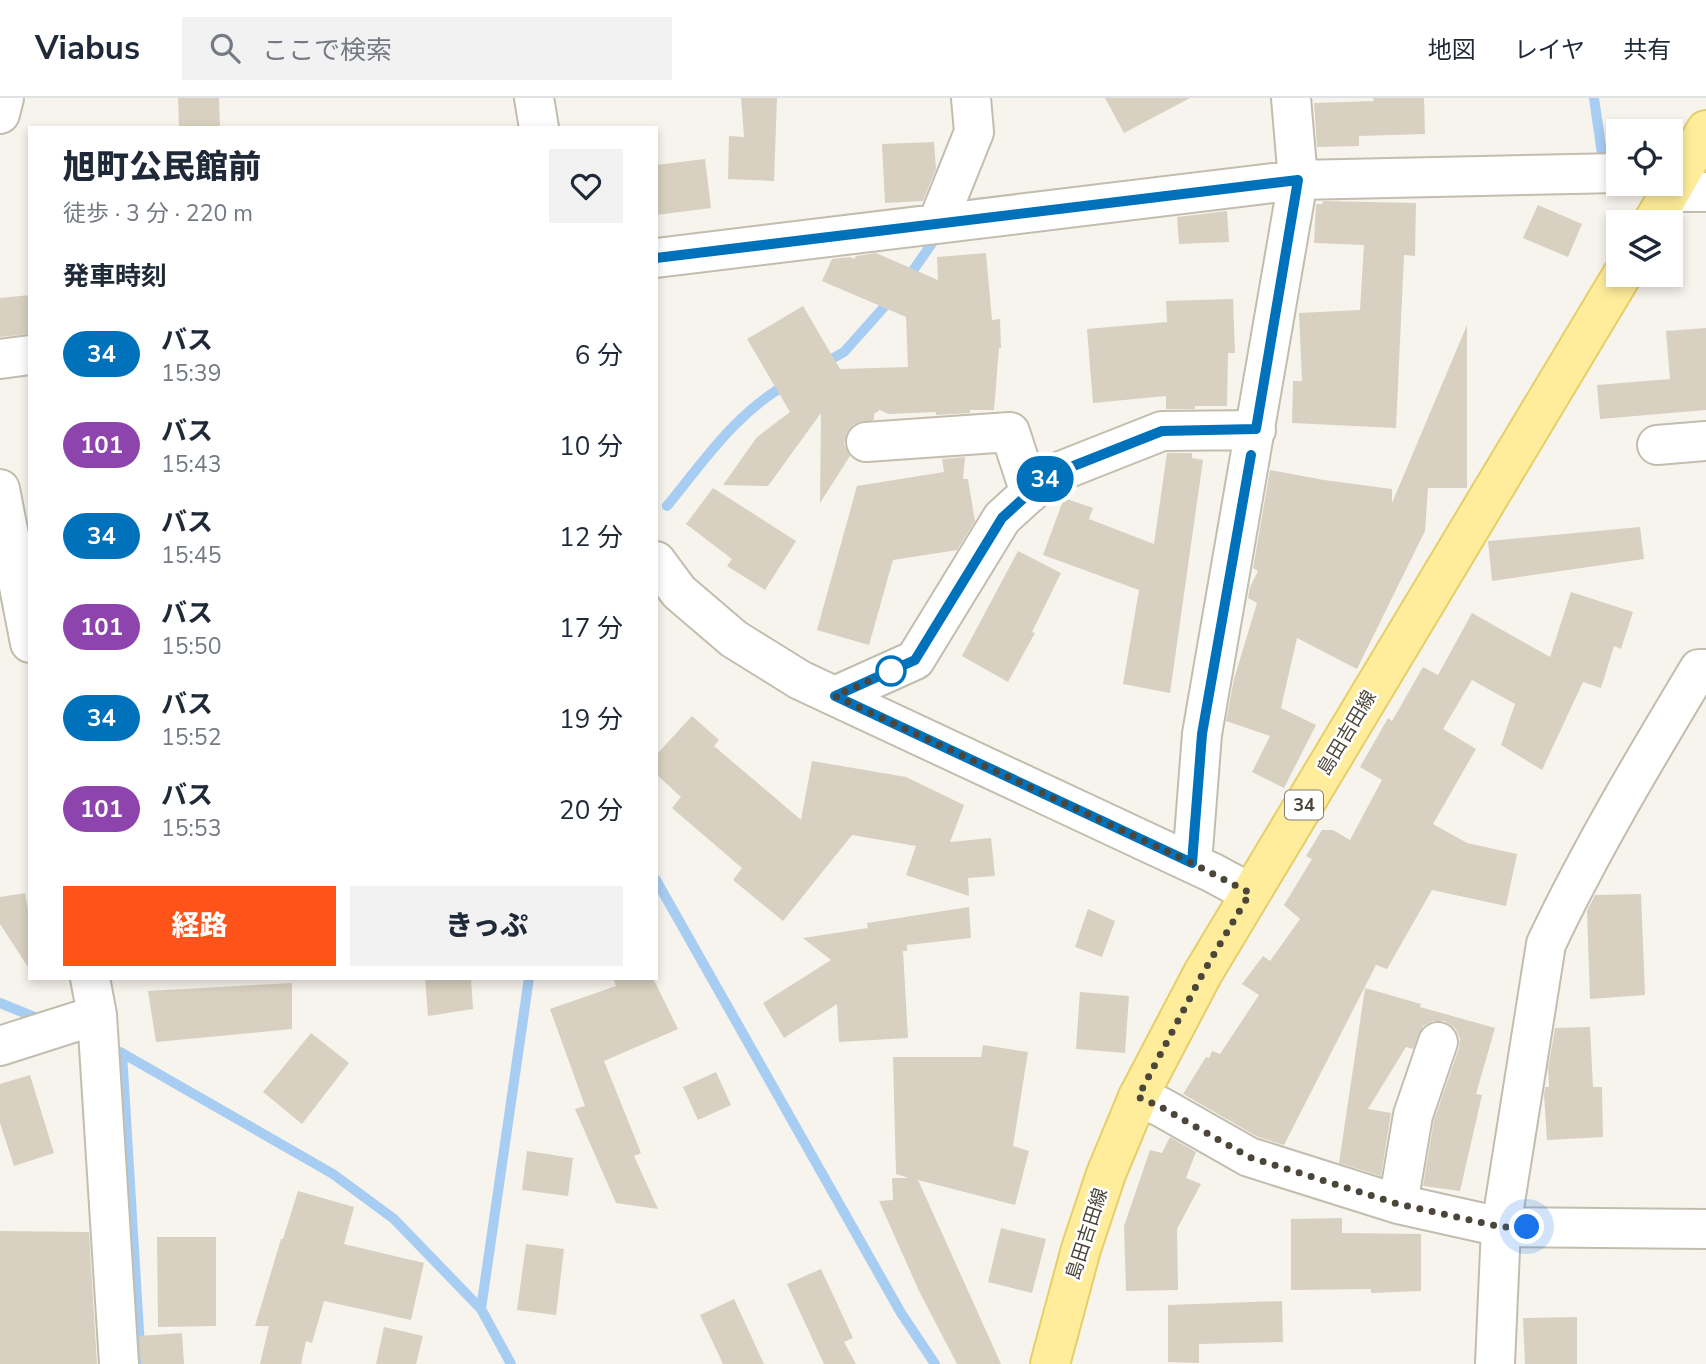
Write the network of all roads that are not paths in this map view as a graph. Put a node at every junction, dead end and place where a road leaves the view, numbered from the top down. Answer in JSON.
{"nodes":[{"id":1,"x":4,"y":98,"type":"edge"},
{"id":2,"x":534,"y":98,"type":"edge"},
{"id":3,"x":971,"y":98,"type":"edge"},
{"id":4,"x":1291,"y":98,"type":"edge"},
{"id":5,"x":0,"y":114,"type":"edge"},
{"id":6,"x":540,"y":126,"type":"edge"},
{"id":7,"x":1706,"y":130,"type":"edge"},
{"id":8,"x":1606,"y":173,"type":"edge"},
{"id":9,"x":1683,"y":178,"type":"edge"},
{"id":10,"x":1298,"y":180,"type":"junction"},
{"id":11,"x":937,"y":224,"type":"junction"},
{"id":12,"x":658,"y":258,"type":"edge"},
{"id":13,"x":1615,"y":287,"type":"edge"},
{"id":14,"x":28,"y":355,"type":"edge"},
{"id":15,"x":0,"y":359,"type":"edge"},
{"id":16,"x":1256,"y":429,"type":"junction"},
{"id":17,"x":1706,"y":441,"type":"edge"},
{"id":18,"x":866,"y":442,"type":"dead end"},
{"id":19,"x":1657,"y":444,"type":"dead end"},
{"id":20,"x":0,"y":489,"type":"edge"},
{"id":21,"x":1030,"y":493,"type":"junction"},
{"id":22,"x":658,"y":564,"type":"edge"},
{"id":23,"x":28,"y":633,"type":"edge"},
{"id":24,"x":1706,"y":669,"type":"edge"},
{"id":25,"x":835,"y":696,"type":"junction"},
{"id":26,"x":1192,"y":863,"type":"junction"},
{"id":27,"x":1250,"y":893,"type":"junction"},
{"id":28,"x":90,"y":980,"type":"edge"},
{"id":29,"x":97,"y":1015,"type":"junction"},
{"id":30,"x":1438,"y":1042,"type":"dead end"},
{"id":31,"x":0,"y":1046,"type":"edge"},
{"id":32,"x":1138,"y":1097,"type":"junction"},
{"id":33,"x":1398,"y":1204,"type":"junction"},
{"id":34,"x":1501,"y":1227,"type":"junction"},
{"id":35,"x":1706,"y":1229,"type":"edge"},
{"id":36,"x":118,"y":1364,"type":"edge"},
{"id":37,"x":1050,"y":1364,"type":"edge"},
{"id":38,"x":1495,"y":1364,"type":"edge"}],
"edges":[{"from":1,"to":5,"type":"street"},
{"from":2,"to":6,"type":"street"},
{"from":3,"to":11,"type":"street"},
{"from":4,"to":10,"type":"street"},
{"from":7,"to":9,"type":"main road"},
{"from":8,"to":10,"type":"street"},
{"from":10,"to":11,"type":"street"},
{"from":10,"to":16,"type":"street"},
{"from":11,"to":12,"type":"street"},
{"from":13,"to":27,"type":"main road","name":"島田吉田線","number":"34"},
{"from":14,"to":15,"type":"street"},
{"from":16,"to":21,"type":"street"},
{"from":16,"to":26,"type":"street"},
{"from":17,"to":19,"type":"street"},
{"from":18,"to":21,"type":"street"},
{"from":20,"to":23,"type":"street"},
{"from":21,"to":25,"type":"street"},
{"from":22,"to":25,"type":"street"},
{"from":24,"to":34,"type":"street"},
{"from":25,"to":26,"type":"street"},
{"from":26,"to":27,"type":"street"},
{"from":27,"to":32,"type":"main road","name":"島田吉田線","number":"34"},
{"from":28,"to":29,"type":"street"},
{"from":29,"to":31,"type":"street"},
{"from":29,"to":36,"type":"street"},
{"from":30,"to":33,"type":"street"},
{"from":32,"to":33,"type":"street"},
{"from":32,"to":37,"type":"main road","name":"島田吉田線","number":"34"},
{"from":33,"to":34,"type":"street"},
{"from":34,"to":35,"type":"street"},
{"from":34,"to":38,"type":"street"}]}
